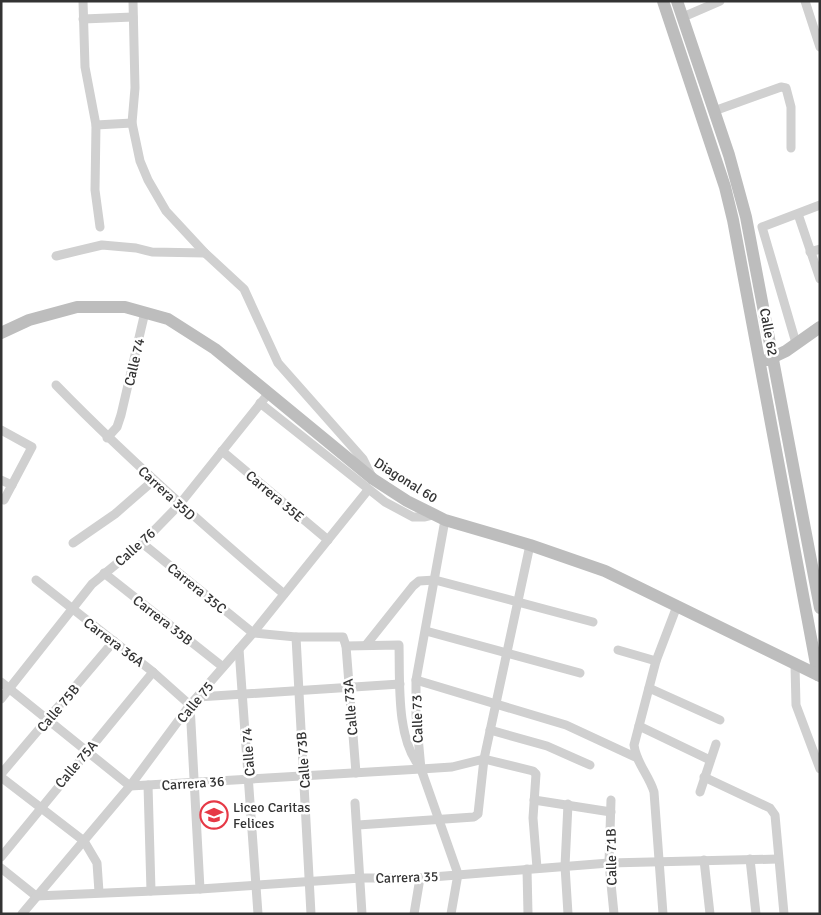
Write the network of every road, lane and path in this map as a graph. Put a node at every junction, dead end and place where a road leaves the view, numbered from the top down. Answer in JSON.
{"nodes":[{"id":1,"x":83,"y":1,"type":"edge"},
{"id":2,"x":133,"y":1,"type":"edge"},
{"id":3,"x":663,"y":1,"type":"edge"},
{"id":4,"x":678,"y":1,"type":"edge"},
{"id":5,"x":720,"y":1,"type":"edge"},
{"id":6,"x":805,"y":1,"type":"edge"},
{"id":7,"x":133,"y":17,"type":"junction"},
{"id":8,"x":683,"y":17,"type":"junction"},
{"id":9,"x":83,"y":19,"type":"junction"},
{"id":10,"x":820,"y":47,"type":"edge"},
{"id":11,"x":714,"y":111,"type":"junction"},
{"id":12,"x":132,"y":123,"type":"junction"},
{"id":13,"x":96,"y":125,"type":"junction"},
{"id":14,"x":791,"y":148,"type":"dead end"},
{"id":15,"x":820,"y":205,"type":"edge"},
{"id":16,"x":798,"y":214,"type":"junction"},
{"id":17,"x":100,"y":227,"type":"dead end"},
{"id":18,"x":820,"y":249,"type":"edge"},
{"id":19,"x":810,"y":252,"type":"junction"},
{"id":20,"x":205,"y":253,"type":"junction"},
{"id":21,"x":56,"y":256,"type":"dead end"},
{"id":22,"x":820,"y":279,"type":"edge"},
{"id":23,"x":146,"y":312,"type":"junction"},
{"id":24,"x":820,"y":327,"type":"edge"},
{"id":25,"x":1,"y":332,"type":"edge"},
{"id":26,"x":796,"y":343,"type":"junction"},
{"id":27,"x":774,"y":358,"type":"junction"},
{"id":28,"x":760,"y":362,"type":"junction"},
{"id":29,"x":56,"y":384,"type":"dead end"},
{"id":30,"x":264,"y":398,"type":"junction"},
{"id":31,"x":1,"y":430,"type":"edge"},
{"id":32,"x":107,"y":438,"type":"junction"},
{"id":33,"x":222,"y":451,"type":"junction"},
{"id":34,"x":1,"y":480,"type":"edge"},
{"id":35,"x":154,"y":480,"type":"junction"},
{"id":36,"x":371,"y":484,"type":"junction"},
{"id":37,"x":12,"y":485,"type":"junction"},
{"id":38,"x":4,"y":500,"type":"dead end"},
{"id":39,"x":179,"y":505,"type":"junction"},
{"id":40,"x":439,"y":517,"type":"junction"},
{"id":41,"x":328,"y":540,"type":"junction"},
{"id":42,"x":73,"y":543,"type":"dead end"},
{"id":43,"x":142,"y":543,"type":"junction"},
{"id":44,"x":530,"y":545,"type":"junction"},
{"id":45,"x":104,"y":573,"type":"junction"},
{"id":46,"x":36,"y":580,"type":"dead end"},
{"id":47,"x":435,"y":580,"type":"junction"},
{"id":48,"x":284,"y":594,"type":"junction"},
{"id":49,"x":518,"y":600,"type":"junction"},
{"id":50,"x":677,"y":606,"type":"junction"},
{"id":51,"x":820,"y":608,"type":"edge"},
{"id":52,"x":72,"y":610,"type":"junction"},
{"id":53,"x":593,"y":622,"type":"dead end"},
{"id":54,"x":426,"y":631,"type":"junction"},
{"id":55,"x":253,"y":633,"type":"junction"},
{"id":56,"x":296,"y":637,"type":"junction"},
{"id":57,"x":114,"y":640,"type":"junction"},
{"id":58,"x":345,"y":643,"type":"junction"},
{"id":59,"x":366,"y":645,"type":"junction"},
{"id":60,"x":239,"y":649,"type":"junction"},
{"id":61,"x":618,"y":650,"type":"dead end"},
{"id":62,"x":507,"y":652,"type":"junction"},
{"id":63,"x":656,"y":661,"type":"junction"},
{"id":64,"x":795,"y":664,"type":"junction"},
{"id":65,"x":223,"y":667,"type":"junction"},
{"id":66,"x":153,"y":672,"type":"junction"},
{"id":67,"x":580,"y":673,"type":"dead end"},
{"id":68,"x":819,"y":676,"type":"edge"},
{"id":69,"x":416,"y":680,"type":"junction"},
{"id":70,"x":1,"y":682,"type":"edge"},
{"id":71,"x":400,"y":684,"type":"junction"},
{"id":72,"x":348,"y":688,"type":"junction"},
{"id":73,"x":649,"y":688,"type":"junction"},
{"id":74,"x":9,"y":689,"type":"junction"},
{"id":75,"x":299,"y":692,"type":"junction"},
{"id":76,"x":244,"y":695,"type":"junction"},
{"id":77,"x":198,"y":697,"type":"junction"},
{"id":78,"x":1,"y":699,"type":"edge"},
{"id":79,"x":495,"y":704,"type":"junction"},
{"id":80,"x":190,"y":705,"type":"junction"},
{"id":81,"x":720,"y":720,"type":"dead end"},
{"id":82,"x":48,"y":721,"type":"junction"},
{"id":83,"x":639,"y":726,"type":"junction"},
{"id":84,"x":490,"y":730,"type":"junction"},
{"id":85,"x":716,"y":744,"type":"dead end"},
{"id":86,"x":86,"y":752,"type":"junction"},
{"id":87,"x":635,"y":757,"type":"junction"},
{"id":88,"x":484,"y":759,"type":"junction"},
{"id":89,"x":710,"y":760,"type":"junction"},
{"id":90,"x":590,"y":765,"type":"dead end"},
{"id":91,"x":421,"y":769,"type":"junction"},
{"id":92,"x":820,"y":769,"type":"edge"},
{"id":93,"x":356,"y":773,"type":"junction"},
{"id":94,"x":1,"y":776,"type":"edge"},
{"id":95,"x":304,"y":776,"type":"junction"},
{"id":96,"x":704,"y":777,"type":"junction"},
{"id":97,"x":250,"y":779,"type":"junction"},
{"id":98,"x":196,"y":783,"type":"junction"},
{"id":99,"x":148,"y":785,"type":"junction"},
{"id":100,"x":130,"y":786,"type":"junction"},
{"id":101,"x":700,"y":792,"type":"dead end"},
{"id":102,"x":534,"y":800,"type":"junction"},
{"id":103,"x":611,"y":800,"type":"dead end"},
{"id":104,"x":355,"y":803,"type":"dead end"},
{"id":105,"x":568,"y":804,"type":"junction"},
{"id":106,"x":40,"y":808,"type":"junction"},
{"id":107,"x":611,"y":812,"type":"junction"},
{"id":108,"x":440,"y":819,"type":"junction"},
{"id":109,"x":358,"y":825,"type":"junction"},
{"id":110,"x":84,"y":841,"type":"junction"},
{"id":111,"x":1,"y":857,"type":"edge"},
{"id":112,"x":750,"y":859,"type":"junction"},
{"id":113,"x":778,"y":859,"type":"junction"},
{"id":114,"x":704,"y":860,"type":"junction"},
{"id":115,"x":658,"y":862,"type":"junction"},
{"id":116,"x":609,"y":863,"type":"junction"},
{"id":117,"x":565,"y":866,"type":"junction"},
{"id":118,"x":1,"y":868,"type":"edge"},
{"id":119,"x":537,"y":868,"type":"junction"},
{"id":120,"x":527,"y":869,"type":"junction"},
{"id":121,"x":458,"y":874,"type":"junction"},
{"id":122,"x":360,"y":878,"type":"junction"},
{"id":123,"x":420,"y":878,"type":"junction"},
{"id":124,"x":310,"y":882,"type":"junction"},
{"id":125,"x":257,"y":886,"type":"junction"},
{"id":126,"x":200,"y":889,"type":"junction"},
{"id":127,"x":151,"y":891,"type":"junction"},
{"id":128,"x":99,"y":892,"type":"junction"},
{"id":129,"x":36,"y":896,"type":"junction"},
{"id":130,"x":22,"y":914,"type":"edge"},
{"id":131,"x":258,"y":914,"type":"edge"},
{"id":132,"x":311,"y":914,"type":"edge"},
{"id":133,"x":362,"y":914,"type":"edge"},
{"id":134,"x":414,"y":914,"type":"edge"},
{"id":135,"x":451,"y":914,"type":"edge"},
{"id":136,"x":528,"y":914,"type":"edge"},
{"id":137,"x":568,"y":914,"type":"edge"},
{"id":138,"x":614,"y":914,"type":"edge"},
{"id":139,"x":663,"y":914,"type":"edge"},
{"id":140,"x":710,"y":914,"type":"edge"},
{"id":141,"x":756,"y":914,"type":"edge"},
{"id":142,"x":784,"y":914,"type":"edge"}],
"edges":[{"from":1,"to":9,"type":"street"},
{"from":2,"to":7,"type":"street"},
{"from":3,"to":28,"type":"main road","name":"Calle 62"},
{"from":4,"to":8,"type":"main road","name":"Calle 62"},
{"from":5,"to":8,"type":"street"},
{"from":6,"to":10,"type":"street"},
{"from":7,"to":9,"type":"street"},
{"from":7,"to":12,"type":"street"},
{"from":8,"to":11,"type":"main road","name":"Calle 62"},
{"from":9,"to":13,"type":"street"},
{"from":11,"to":14,"type":"street"},
{"from":11,"to":27,"type":"main road","name":"Calle 62"},
{"from":12,"to":13,"type":"street"},
{"from":12,"to":20,"type":"street"},
{"from":13,"to":17,"type":"street"},
{"from":15,"to":16,"type":"street"},
{"from":16,"to":19,"type":"street"},
{"from":16,"to":26,"type":"street"},
{"from":18,"to":19,"type":"street"},
{"from":19,"to":22,"type":"street"},
{"from":20,"to":21,"type":"street"},
{"from":20,"to":36,"type":"street"},
{"from":23,"to":25,"type":"main road","name":"Diagonal 60"},
{"from":23,"to":30,"type":"main road","name":"Diagonal 60"},
{"from":23,"to":32,"type":"street","name":"Calle 74"},
{"from":24,"to":26,"type":"main road"},
{"from":26,"to":27,"type":"main road"},
{"from":27,"to":28,"type":"main road"},
{"from":27,"to":51,"type":"main road","name":"Calle 62"},
{"from":28,"to":68,"type":"main road","name":"Calle 62"},
{"from":29,"to":32,"type":"street","name":"Carrera 35D"},
{"from":30,"to":33,"type":"street","name":"Calle 76"},
{"from":30,"to":36,"type":"main road","name":"Diagonal 60"},
{"from":31,"to":37,"type":"street"},
{"from":32,"to":35,"type":"street","name":"Carrera 35D"},
{"from":33,"to":39,"type":"street","name":"Calle 76"},
{"from":33,"to":41,"type":"street","name":"Carrera 35E"},
{"from":34,"to":37,"type":"street"},
{"from":35,"to":39,"type":"street","name":"Carrera 35D"},
{"from":35,"to":42,"type":"street"},
{"from":36,"to":40,"type":"main road","name":"Diagonal 60"},
{"from":36,"to":41,"type":"street","name":"Calle 75"},
{"from":37,"to":38,"type":"street"},
{"from":39,"to":43,"type":"street","name":"Calle 76"},
{"from":39,"to":48,"type":"street","name":"Carrera 35D"},
{"from":40,"to":44,"type":"main road","name":"Diagonal 60"},
{"from":40,"to":47,"type":"street","name":"Calle 73"},
{"from":41,"to":48,"type":"street","name":"Calle 75"},
{"from":43,"to":45,"type":"street","name":"Calle 76"},
{"from":43,"to":55,"type":"street","name":"Carrera 35C"},
{"from":44,"to":49,"type":"street"},
{"from":44,"to":50,"type":"main road","name":"Diagonal 60"},
{"from":45,"to":52,"type":"street","name":"Calle 76"},
{"from":45,"to":65,"type":"street","name":"Carrera 35B"},
{"from":46,"to":52,"type":"street","name":"Carrera 36A"},
{"from":47,"to":49,"type":"street"},
{"from":47,"to":54,"type":"street","name":"Calle 73"},
{"from":47,"to":59,"type":"street"},
{"from":48,"to":55,"type":"street","name":"Calle 75"},
{"from":49,"to":53,"type":"street"},
{"from":49,"to":62,"type":"street"},
{"from":50,"to":63,"type":"street"},
{"from":50,"to":64,"type":"main road","name":"Diagonal 60"},
{"from":52,"to":57,"type":"street","name":"Carrera 36A"},
{"from":52,"to":74,"type":"street","name":"Calle 76"},
{"from":54,"to":62,"type":"street"},
{"from":54,"to":69,"type":"street","name":"Calle 73"},
{"from":55,"to":56,"type":"street"},
{"from":55,"to":60,"type":"street","name":"Calle 75"},
{"from":56,"to":58,"type":"street"},
{"from":56,"to":75,"type":"street","name":"Calle 73B"},
{"from":57,"to":66,"type":"street","name":"Carrera 36A"},
{"from":57,"to":82,"type":"street","name":"Calle 75B"},
{"from":58,"to":59,"type":"street"},
{"from":58,"to":72,"type":"street","name":"Calle 73A"},
{"from":59,"to":71,"type":"street"},
{"from":60,"to":65,"type":"street","name":"Calle 75"},
{"from":60,"to":76,"type":"street","name":"Calle 74"},
{"from":61,"to":63,"type":"street"},
{"from":62,"to":67,"type":"street"},
{"from":62,"to":79,"type":"street"},
{"from":63,"to":73,"type":"street"},
{"from":64,"to":68,"type":"main road","name":"Diagonal 60"},
{"from":64,"to":92,"type":"street"},
{"from":65,"to":77,"type":"street","name":"Calle 75"},
{"from":66,"to":80,"type":"street","name":"Carrera 36A"},
{"from":66,"to":86,"type":"street","name":"Calle 75A"},
{"from":69,"to":79,"type":"street"},
{"from":69,"to":91,"type":"street","name":"Calle 73"},
{"from":70,"to":74,"type":"street"},
{"from":71,"to":72,"type":"street"},
{"from":71,"to":91,"type":"street"},
{"from":72,"to":75,"type":"street"},
{"from":72,"to":93,"type":"street","name":"Calle 73A"},
{"from":73,"to":81,"type":"street"},
{"from":73,"to":83,"type":"street"},
{"from":74,"to":78,"type":"street","name":"Calle 76"},
{"from":74,"to":82,"type":"street"},
{"from":75,"to":76,"type":"street"},
{"from":75,"to":95,"type":"street","name":"Calle 73B"},
{"from":76,"to":77,"type":"street"},
{"from":76,"to":97,"type":"street","name":"Calle 74"},
{"from":77,"to":80,"type":"street","name":"Calle 75"},
{"from":79,"to":84,"type":"street"},
{"from":79,"to":87,"type":"street"},
{"from":80,"to":98,"type":"street"},
{"from":80,"to":100,"type":"street","name":"Calle 75"},
{"from":82,"to":86,"type":"street"},
{"from":82,"to":94,"type":"street","name":"Calle 75B"},
{"from":83,"to":87,"type":"street"},
{"from":83,"to":89,"type":"street"},
{"from":84,"to":88,"type":"street"},
{"from":84,"to":90,"type":"street"},
{"from":85,"to":89,"type":"street"},
{"from":86,"to":100,"type":"street"},
{"from":86,"to":106,"type":"street","name":"Calle 75A"},
{"from":87,"to":115,"type":"street"},
{"from":88,"to":91,"type":"street","name":"Carrera 36"},
{"from":88,"to":102,"type":"street"},
{"from":88,"to":108,"type":"street"},
{"from":89,"to":96,"type":"street"},
{"from":91,"to":93,"type":"street","name":"Carrera 36"},
{"from":91,"to":108,"type":"street","name":"Calle 73"},
{"from":93,"to":95,"type":"street","name":"Carrera 36"},
{"from":94,"to":106,"type":"street"},
{"from":95,"to":97,"type":"street","name":"Carrera 36"},
{"from":95,"to":124,"type":"street","name":"Calle 73B"},
{"from":96,"to":101,"type":"street"},
{"from":96,"to":113,"type":"street"},
{"from":97,"to":98,"type":"street","name":"Carrera 36"},
{"from":97,"to":125,"type":"street","name":"Calle 74"},
{"from":98,"to":99,"type":"street","name":"Carrera 36"},
{"from":98,"to":126,"type":"street"},
{"from":99,"to":100,"type":"street","name":"Carrera 36"},
{"from":99,"to":127,"type":"street"},
{"from":100,"to":110,"type":"street","name":"Calle 75"},
{"from":102,"to":105,"type":"street"},
{"from":102,"to":119,"type":"street"},
{"from":103,"to":107,"type":"street","name":"Calle 71B"},
{"from":104,"to":109,"type":"street"},
{"from":105,"to":107,"type":"street"},
{"from":105,"to":117,"type":"street"},
{"from":106,"to":110,"type":"street"},
{"from":106,"to":111,"type":"street","name":"Calle 75A"},
{"from":107,"to":116,"type":"street","name":"Calle 71B"},
{"from":108,"to":109,"type":"street"},
{"from":108,"to":121,"type":"street","name":"Calle 73"},
{"from":109,"to":122,"type":"street"},
{"from":110,"to":128,"type":"street"},
{"from":110,"to":129,"type":"street","name":"Calle 75"},
{"from":112,"to":113,"type":"street","name":"Carrera 35"},
{"from":112,"to":114,"type":"street","name":"Carrera 35"},
{"from":112,"to":141,"type":"street"},
{"from":113,"to":142,"type":"street"},
{"from":114,"to":115,"type":"street","name":"Carrera 35"},
{"from":114,"to":140,"type":"street"},
{"from":115,"to":116,"type":"street","name":"Carrera 35"},
{"from":115,"to":139,"type":"street"},
{"from":116,"to":117,"type":"street","name":"Carrera 35"},
{"from":116,"to":138,"type":"street","name":"Calle 71B"},
{"from":117,"to":119,"type":"street","name":"Carrera 35"},
{"from":117,"to":137,"type":"street"},
{"from":118,"to":129,"type":"street"},
{"from":119,"to":120,"type":"street","name":"Carrera 35"},
{"from":120,"to":121,"type":"street","name":"Carrera 35"},
{"from":120,"to":136,"type":"street"},
{"from":121,"to":123,"type":"street","name":"Carrera 35"},
{"from":121,"to":135,"type":"street","name":"Calle 73"},
{"from":122,"to":123,"type":"street","name":"Carrera 35"},
{"from":122,"to":124,"type":"street","name":"Carrera 35"},
{"from":122,"to":133,"type":"street"},
{"from":123,"to":134,"type":"street"},
{"from":124,"to":125,"type":"street","name":"Carrera 35"},
{"from":124,"to":132,"type":"street","name":"Calle 73B"},
{"from":125,"to":126,"type":"street","name":"Carrera 35"},
{"from":125,"to":131,"type":"street","name":"Calle 74"},
{"from":126,"to":127,"type":"street","name":"Carrera 35"},
{"from":127,"to":128,"type":"street","name":"Carrera 35"},
{"from":128,"to":129,"type":"street","name":"Carrera 35"},
{"from":129,"to":130,"type":"street","name":"Calle 75"}]}
